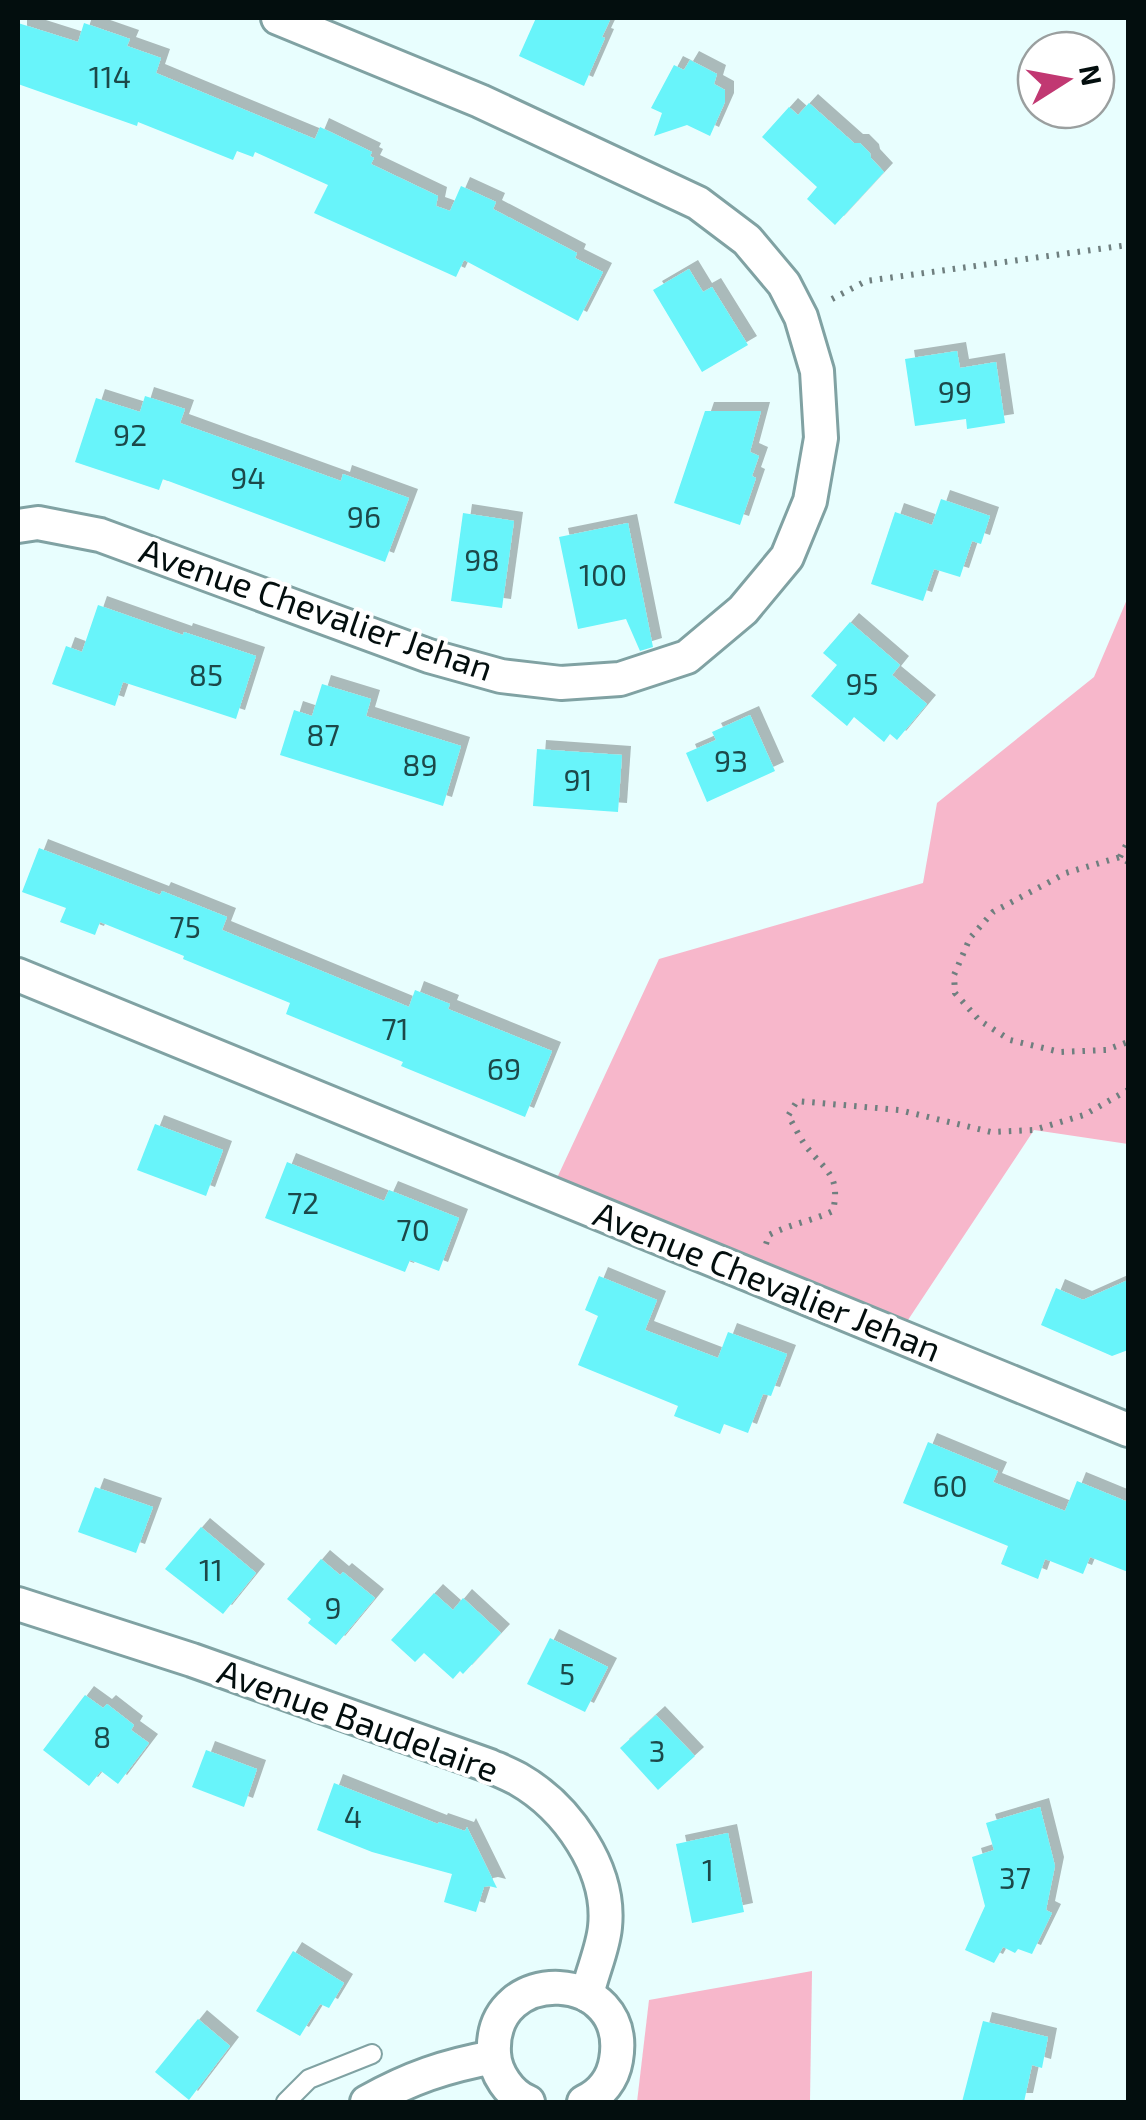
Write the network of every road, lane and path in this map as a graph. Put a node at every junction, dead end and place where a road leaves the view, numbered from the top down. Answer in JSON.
{"nodes":[{"id":1,"x":278,"y":18,"type":"edge"},
{"id":2,"x":1128,"y":245,"type":"edge"},
{"id":3,"x":801,"y":317,"type":"junction"},
{"id":4,"x":18,"y":526,"type":"edge"},
{"id":5,"x":1128,"y":841,"type":"edge"},
{"id":6,"x":1120,"y":858,"type":"junction"},
{"id":7,"x":1128,"y":862,"type":"edge"},
{"id":8,"x":18,"y":974,"type":"edge"},
{"id":9,"x":1128,"y":1042,"type":"edge"},
{"id":10,"x":1128,"y":1090,"type":"edge"},
{"id":11,"x":754,"y":1278,"type":"junction"},
{"id":12,"x":1128,"y":1430,"type":"edge"},
{"id":13,"x":18,"y":1604,"type":"edge"},
{"id":14,"x":587,"y":1994,"type":"junction"},
{"id":15,"x":372,"y":2054,"type":"dead end"},
{"id":16,"x":494,"y":2058,"type":"junction"},
{"id":17,"x":292,"y":2100,"type":"edge"},
{"id":18,"x":367,"y":2102,"type":"edge"},
{"id":19,"x":528,"y":2102,"type":"edge"},
{"id":20,"x":584,"y":2102,"type":"edge"}],
"edges":[{"from":1,"to":3,"type":"street","name":"Avenue Chevalier Jehan"},
{"from":2,"to":3,"type":"path"},
{"from":3,"to":4,"type":"street","name":"Avenue Chevalier Jehan"},
{"from":5,"to":6,"type":"path"},
{"from":6,"to":7,"type":"path"},
{"from":6,"to":9,"type":"path"},
{"from":8,"to":11,"type":"street","name":"Avenue Chevalier Jehan"},
{"from":10,"to":11,"type":"path"},
{"from":11,"to":12,"type":"street","name":"Avenue Chevalier Jehan"},
{"from":13,"to":14,"type":"street","name":"Avenue Baudelaire"},
{"from":14,"to":16,"type":"street"},
{"from":14,"to":20,"type":"street"},
{"from":15,"to":17,"type":"lane"},
{"from":16,"to":18,"type":"street"},
{"from":16,"to":19,"type":"street"}]}
